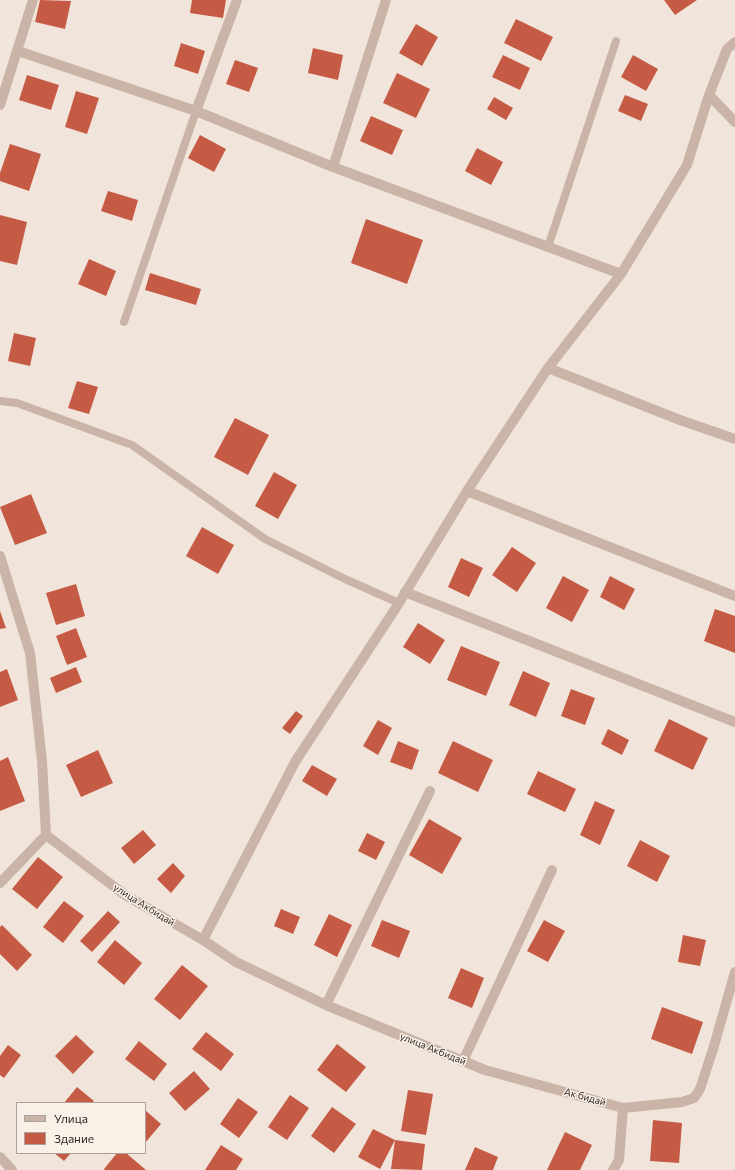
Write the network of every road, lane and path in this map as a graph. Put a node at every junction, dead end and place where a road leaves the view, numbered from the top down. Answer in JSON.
{"nodes":[{"id":1,"x":33,"y":0,"type":"edge"},
{"id":2,"x":236,"y":0,"type":"edge"},
{"id":3,"x":386,"y":0,"type":"edge"},
{"id":4,"x":616,"y":41,"type":"dead end"},
{"id":5,"x":735,"y":42,"type":"edge"},
{"id":6,"x":18,"y":51,"type":"junction"},
{"id":7,"x":709,"y":95,"type":"junction"},
{"id":8,"x":0,"y":105,"type":"edge"},
{"id":9,"x":196,"y":111,"type":"junction"},
{"id":10,"x":735,"y":122,"type":"edge"},
{"id":11,"x":333,"y":167,"type":"junction"},
{"id":12,"x":548,"y":247,"type":"junction"},
{"id":13,"x":621,"y":274,"type":"junction"},
{"id":14,"x":124,"y":322,"type":"dead end"},
{"id":15,"x":548,"y":368,"type":"junction"},
{"id":16,"x":0,"y":401,"type":"edge"},
{"id":17,"x":735,"y":439,"type":"edge"},
{"id":18,"x":467,"y":491,"type":"junction"},
{"id":19,"x":0,"y":556,"type":"edge"},
{"id":20,"x":405,"y":592,"type":"junction"},
{"id":21,"x":735,"y":596,"type":"edge"},
{"id":22,"x":399,"y":603,"type":"junction"},
{"id":23,"x":735,"y":722,"type":"edge"},
{"id":24,"x":430,"y":791,"type":"dead end"},
{"id":25,"x":46,"y":835,"type":"junction"},
{"id":26,"x":552,"y":870,"type":"dead end"},
{"id":27,"x":0,"y":883,"type":"edge"},
{"id":28,"x":203,"y":940,"type":"junction"},
{"id":29,"x":735,"y":972,"type":"edge"},
{"id":30,"x":326,"y":1006,"type":"junction"},
{"id":31,"x":463,"y":1061,"type":"junction"},
{"id":32,"x":485,"y":1070,"type":"joint"},
{"id":33,"x":623,"y":1108,"type":"junction"},
{"id":34,"x":0,"y":1157,"type":"edge"},
{"id":35,"x":12,"y":1170,"type":"edge"},
{"id":36,"x":613,"y":1170,"type":"edge"}],
"edges":[{"from":1,"to":6,"type":"street"},
{"from":2,"to":9,"type":"street"},
{"from":3,"to":11,"type":"street"},
{"from":4,"to":12,"type":"lane"},
{"from":5,"to":7,"type":"street"},
{"from":6,"to":8,"type":"street"},
{"from":6,"to":9,"type":"street"},
{"from":7,"to":10,"type":"street"},
{"from":7,"to":13,"type":"street"},
{"from":9,"to":11,"type":"street"},
{"from":9,"to":14,"type":"lane"},
{"from":11,"to":12,"type":"street"},
{"from":12,"to":13,"type":"street"},
{"from":13,"to":15,"type":"street"},
{"from":15,"to":17,"type":"street"},
{"from":15,"to":18,"type":"street"},
{"from":16,"to":22,"type":"lane"},
{"from":18,"to":20,"type":"street"},
{"from":18,"to":21,"type":"street"},
{"from":19,"to":25,"type":"street"},
{"from":20,"to":22,"type":"street"},
{"from":20,"to":23,"type":"street"},
{"from":22,"to":28,"type":"street"},
{"from":24,"to":30,"type":"street"},
{"from":25,"to":27,"type":"street"},
{"from":25,"to":28,"type":"street","name":"улица Акбидай"},
{"from":26,"to":31,"type":"street"},
{"from":28,"to":30,"type":"street","name":"улица Акбидай"},
{"from":29,"to":33,"type":"street"},
{"from":30,"to":31,"type":"street","name":"улица Акбидай"},
{"from":31,"to":32,"type":"street","name":"улица Акбидай"},
{"from":32,"to":33,"type":"street","name":"Ак бидай"},
{"from":33,"to":36,"type":"street"},
{"from":34,"to":35,"type":"street"}]}
